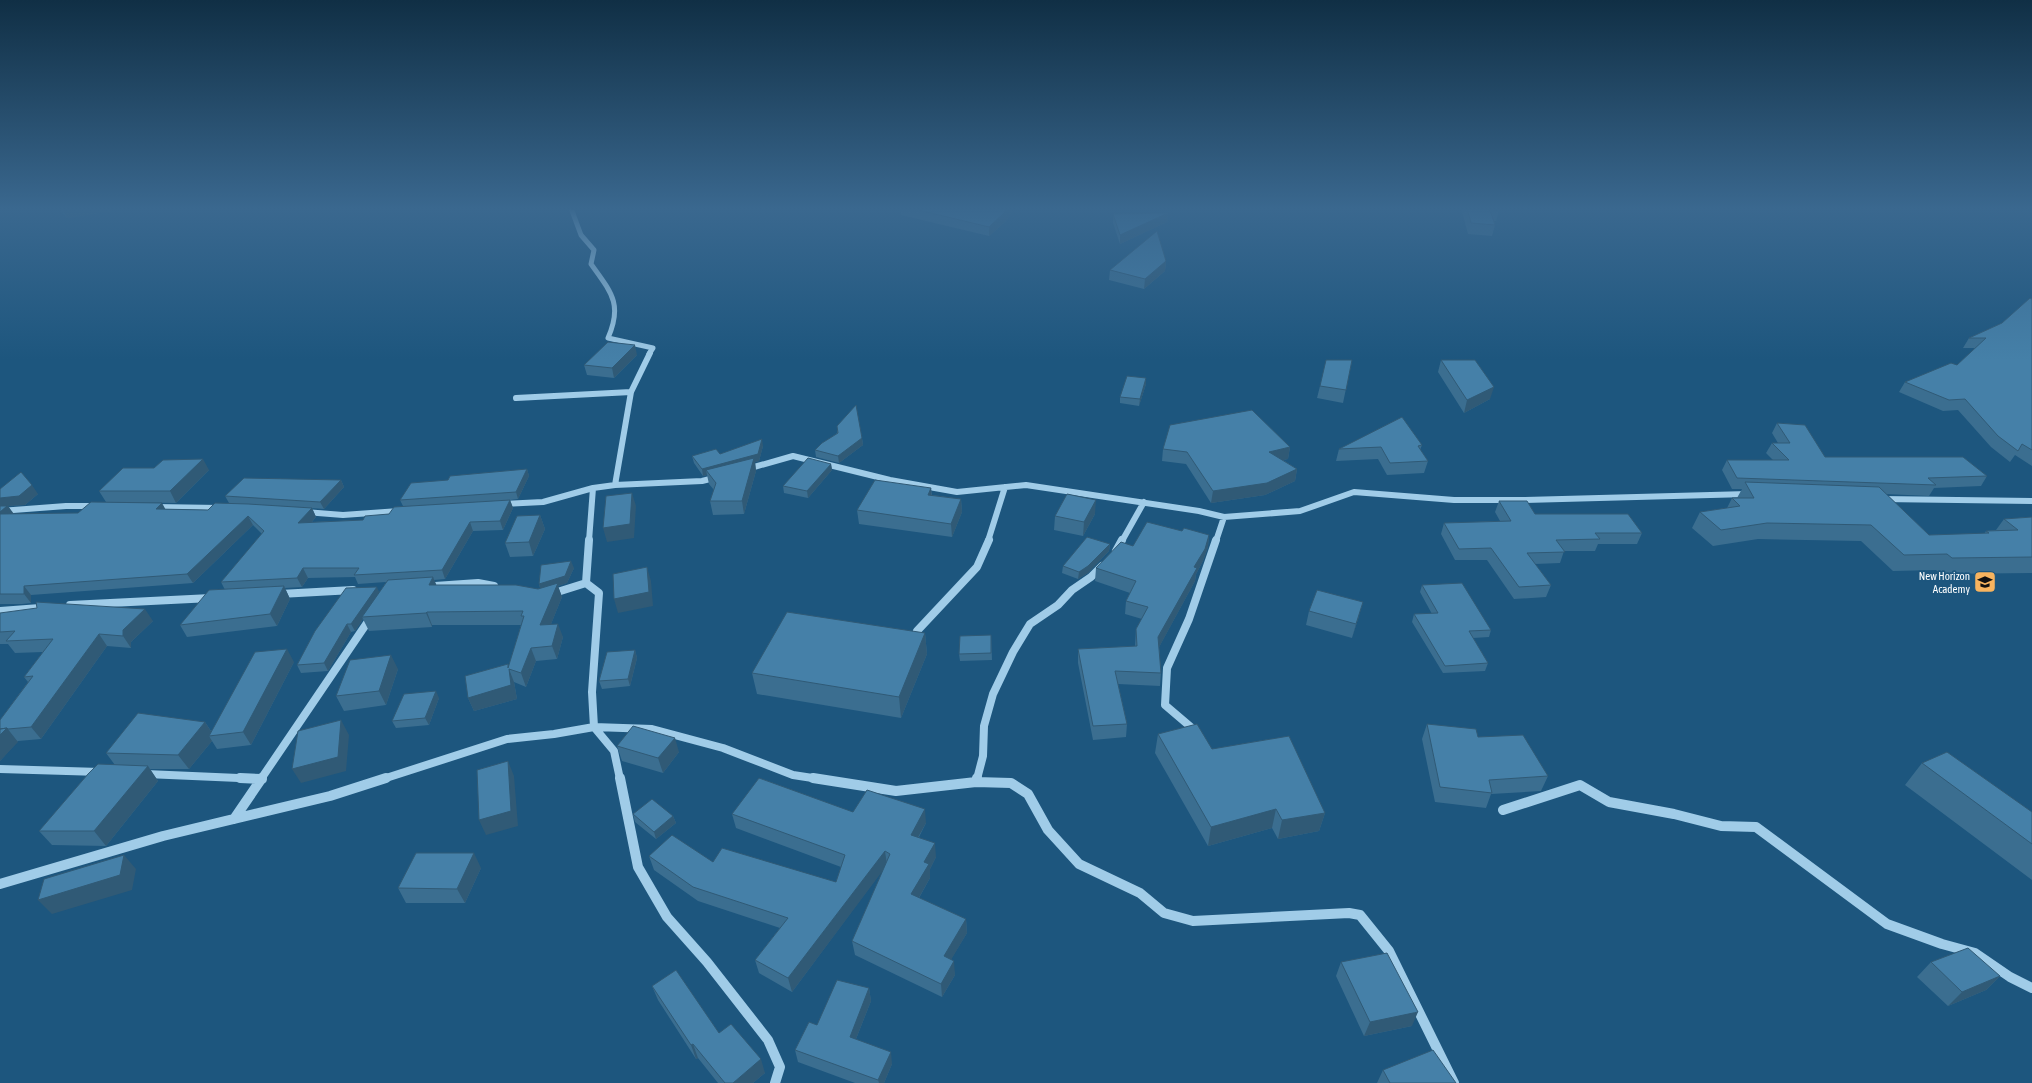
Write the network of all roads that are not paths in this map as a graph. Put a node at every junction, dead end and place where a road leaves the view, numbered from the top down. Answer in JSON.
{"nodes":[{"id":1,"x":592,"y":259,"type":"edge"},
{"id":2,"x":631,"y":392,"type":"junction"},
{"id":3,"x":516,"y":398,"type":"dead end"},
{"id":4,"x":740,"y":471,"type":"edge"},
{"id":5,"x":724,"y":475,"type":"edge"},
{"id":6,"x":615,"y":485,"type":"junction"},
{"id":7,"x":1005,"y":487,"type":"junction"},
{"id":8,"x":593,"y":488,"type":"junction"},
{"id":9,"x":1759,"y":495,"type":"edge"},
{"id":10,"x":1874,"y":499,"type":"edge"},
{"id":11,"x":2032,"y":501,"type":"edge"},
{"id":12,"x":1144,"y":502,"type":"junction"},
{"id":13,"x":496,"y":505,"type":"edge"},
{"id":14,"x":104,"y":506,"type":"edge"},
{"id":15,"x":144,"y":507,"type":"edge"},
{"id":16,"x":229,"y":508,"type":"edge"},
{"id":17,"x":409,"y":510,"type":"edge"},
{"id":18,"x":0,"y":511,"type":"edge"},
{"id":19,"x":298,"y":512,"type":"edge"},
{"id":20,"x":1224,"y":516,"type":"junction"},
{"id":21,"x":586,"y":583,"type":"junction"},
{"id":22,"x":430,"y":586,"type":"edge"},
{"id":23,"x":500,"y":588,"type":"edge"},
{"id":24,"x":359,"y":590,"type":"edge"},
{"id":25,"x":271,"y":595,"type":"edge"},
{"id":26,"x":223,"y":597,"type":"edge"},
{"id":27,"x":543,"y":597,"type":"edge"},
{"id":28,"x":378,"y":608,"type":"edge"},
{"id":29,"x":0,"y":611,"type":"edge"},
{"id":30,"x":917,"y":631,"type":"edge"},
{"id":31,"x":594,"y":727,"type":"junction"},
{"id":32,"x":1192,"y":728,"type":"edge"},
{"id":33,"x":0,"y":769,"type":"edge"},
{"id":34,"x":106,"y":773,"type":"edge"},
{"id":35,"x":138,"y":774,"type":"edge"},
{"id":36,"x":262,"y":778,"type":"junction"},
{"id":37,"x":976,"y":782,"type":"junction"},
{"id":38,"x":1503,"y":810,"type":"dead end"},
{"id":39,"x":234,"y":819,"type":"junction"},
{"id":40,"x":0,"y":884,"type":"edge"},
{"id":41,"x":2032,"y":988,"type":"edge"},
{"id":42,"x":775,"y":1083,"type":"edge"},
{"id":43,"x":1454,"y":1083,"type":"edge"}],
"edges":[{"from":1,"to":2,"type":"street"},
{"from":2,"to":3,"type":"street"},
{"from":2,"to":6,"type":"street"},
{"from":4,"to":7,"type":"street"},
{"from":5,"to":6,"type":"street"},
{"from":6,"to":8,"type":"street"},
{"from":7,"to":12,"type":"street"},
{"from":7,"to":30,"type":"street"},
{"from":8,"to":13,"type":"street"},
{"from":8,"to":21,"type":"street"},
{"from":9,"to":20,"type":"street"},
{"from":10,"to":11,"type":"street"},
{"from":12,"to":20,"type":"street"},
{"from":12,"to":37,"type":"street"},
{"from":14,"to":18,"type":"street"},
{"from":15,"to":16,"type":"street"},
{"from":17,"to":19,"type":"street"},
{"from":20,"to":32,"type":"street"},
{"from":21,"to":27,"type":"street"},
{"from":21,"to":31,"type":"street"},
{"from":22,"to":23,"type":"street"},
{"from":24,"to":25,"type":"street"},
{"from":26,"to":29,"type":"street"},
{"from":28,"to":36,"type":"street"},
{"from":31,"to":37,"type":"street"},
{"from":31,"to":39,"type":"street"},
{"from":31,"to":42,"type":"street"},
{"from":33,"to":34,"type":"street"},
{"from":35,"to":36,"type":"street"},
{"from":36,"to":39,"type":"street"},
{"from":37,"to":43,"type":"street"},
{"from":38,"to":41,"type":"street"},
{"from":39,"to":40,"type":"street"}]}
